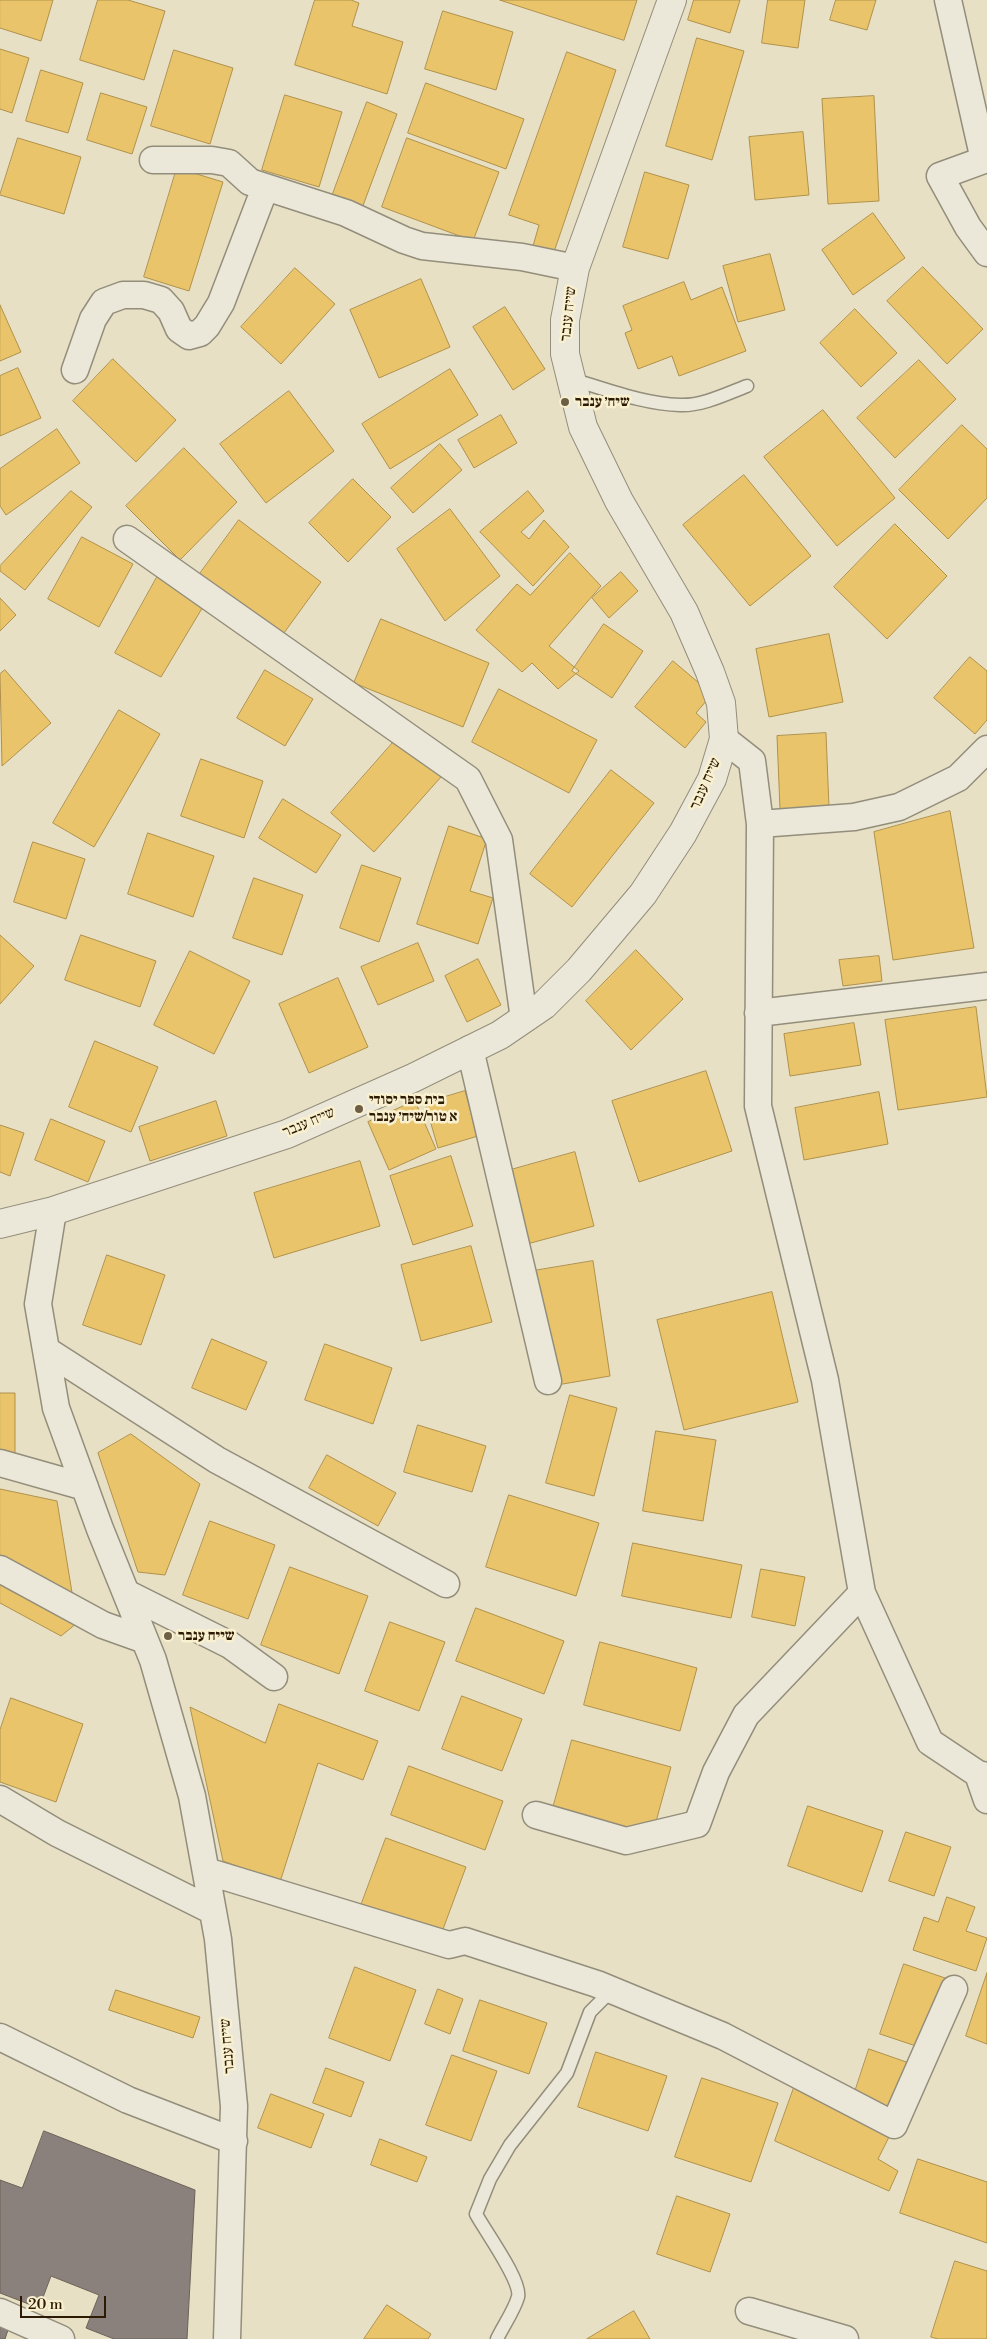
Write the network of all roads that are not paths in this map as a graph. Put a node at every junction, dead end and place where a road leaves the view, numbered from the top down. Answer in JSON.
{"nodes":[{"id":1,"x":672,"y":0,"type":"edge"},
{"id":2,"x":948,"y":0,"type":"edge"},
{"id":3,"x":153,"y":160,"type":"dead end"},
{"id":4,"x":265,"y":188,"type":"junction"},
{"id":5,"x":987,"y":253,"type":"edge"},
{"id":6,"x":575,"y":268,"type":"junction"},
{"id":7,"x":76,"y":370,"type":"dead end"},
{"id":8,"x":571,"y":379,"type":"junction"},
{"id":9,"x":747,"y":386,"type":"dead end"},
{"id":10,"x":127,"y":539,"type":"dead end"},
{"id":11,"x":724,"y":740,"type":"junction"},
{"id":12,"x":987,"y":749,"type":"edge"},
{"id":13,"x":760,"y":824,"type":"junction"},
{"id":14,"x":987,"y":986,"type":"edge"},
{"id":15,"x":758,"y":1013,"type":"junction"},
{"id":16,"x":524,"y":1019,"type":"junction"},
{"id":17,"x":470,"y":1049,"type":"junction"},
{"id":18,"x":53,"y":1211,"type":"junction"},
{"id":19,"x":0,"y":1224,"type":"edge"},
{"id":20,"x":46,"y":1350,"type":"junction"},
{"id":21,"x":548,"y":1381,"type":"dead end"},
{"id":22,"x":0,"y":1463,"type":"edge"},
{"id":23,"x":84,"y":1486,"type":"junction"},
{"id":24,"x":0,"y":1569,"type":"edge"},
{"id":25,"x":446,"y":1584,"type":"dead end"},
{"id":26,"x":126,"y":1593,"type":"junction"},
{"id":27,"x":862,"y":1593,"type":"junction"},
{"id":28,"x":145,"y":1640,"type":"junction"},
{"id":29,"x":274,"y":1677,"type":"dead end"},
{"id":30,"x":982,"y":1775,"type":"edge"},
{"id":31,"x":0,"y":1799,"type":"edge"},
{"id":32,"x":987,"y":1800,"type":"edge"},
{"id":33,"x":536,"y":1815,"type":"dead end"},
{"id":34,"x":206,"y":1871,"type":"junction"},
{"id":35,"x":213,"y":1910,"type":"junction"},
{"id":36,"x":954,"y":1989,"type":"dead end"},
{"id":37,"x":612,"y":1990,"type":"junction"},
{"id":38,"x":0,"y":2037,"type":"edge"},
{"id":39,"x":234,"y":2141,"type":"junction"},
{"id":40,"x":749,"y":2311,"type":"dead end"},
{"id":41,"x":0,"y":2312,"type":"edge"},
{"id":42,"x":61,"y":2339,"type":"edge"},
{"id":43,"x":227,"y":2339,"type":"edge"},
{"id":44,"x":497,"y":2339,"type":"edge"},
{"id":45,"x":845,"y":2339,"type":"edge"}],
"edges":[{"from":1,"to":6,"type":"street","name":"שייח ענבר"},
{"from":2,"to":5,"type":"street"},
{"from":3,"to":4,"type":"street"},
{"from":4,"to":6,"type":"street"},
{"from":4,"to":7,"type":"street"},
{"from":6,"to":8,"type":"street","name":"שייח ענבר"},
{"from":8,"to":9,"type":"lane"},
{"from":8,"to":11,"type":"street","name":"שייח ענבר"},
{"from":10,"to":16,"type":"street"},
{"from":11,"to":13,"type":"street"},
{"from":11,"to":16,"type":"street","name":"שייח ענבר"},
{"from":12,"to":13,"type":"street"},
{"from":13,"to":15,"type":"street"},
{"from":14,"to":15,"type":"street"},
{"from":15,"to":27,"type":"street"},
{"from":16,"to":17,"type":"street","name":"שייח ענבר"},
{"from":17,"to":18,"type":"street","name":"שייח ענבר"},
{"from":17,"to":21,"type":"street"},
{"from":18,"to":19,"type":"street","name":"שייח ענבר"},
{"from":18,"to":20,"type":"street","name":"שייח ענבר"},
{"from":20,"to":23,"type":"street","name":"שייח ענבר"},
{"from":20,"to":25,"type":"street"},
{"from":22,"to":23,"type":"street"},
{"from":23,"to":26,"type":"street","name":"שייח ענבר"},
{"from":24,"to":28,"type":"street"},
{"from":26,"to":28,"type":"street","name":"שייח ענבר"},
{"from":26,"to":29,"type":"street"},
{"from":27,"to":30,"type":"street"},
{"from":27,"to":33,"type":"street"},
{"from":28,"to":34,"type":"street","name":"שייח ענבר"},
{"from":30,"to":32,"type":"street"},
{"from":31,"to":35,"type":"street"},
{"from":34,"to":35,"type":"street","name":"שייח ענבר"},
{"from":34,"to":37,"type":"street"},
{"from":35,"to":39,"type":"street","name":"שייח ענבר"},
{"from":36,"to":37,"type":"street"},
{"from":37,"to":44,"type":"lane"},
{"from":38,"to":39,"type":"street"},
{"from":39,"to":43,"type":"street","name":"שייח ענבר"},
{"from":40,"to":45,"type":"street"},
{"from":41,"to":42,"type":"street"}]}
